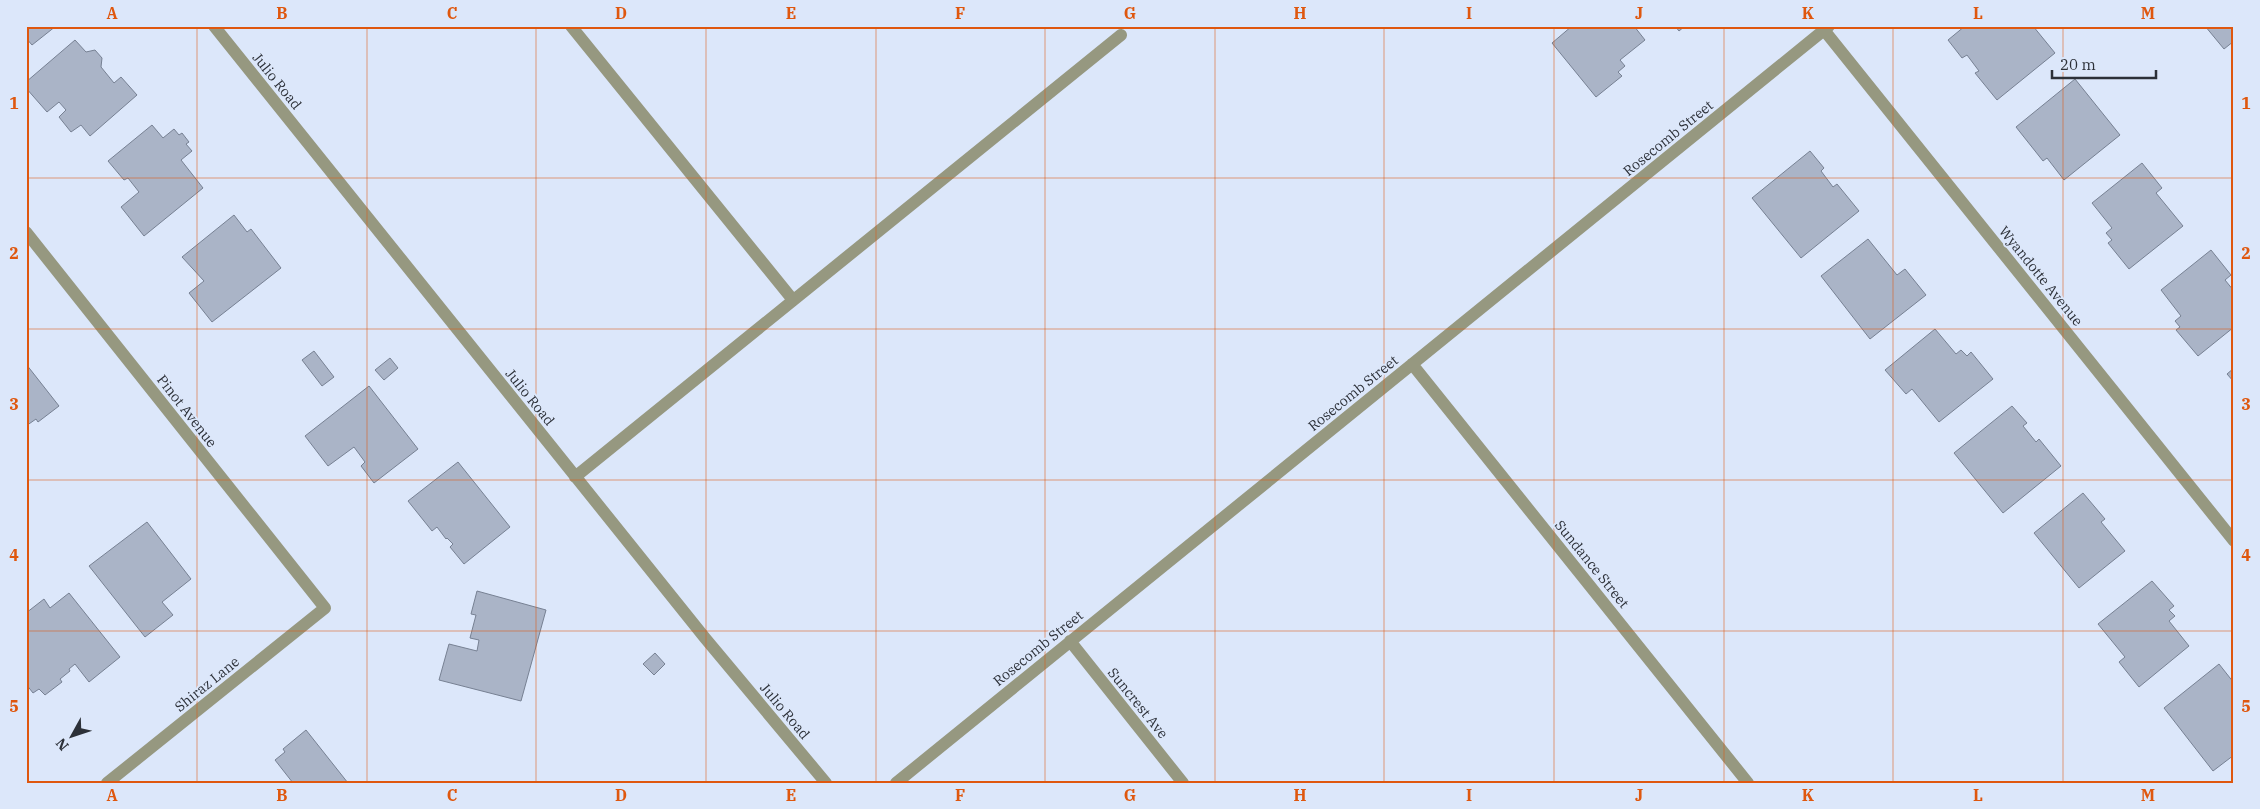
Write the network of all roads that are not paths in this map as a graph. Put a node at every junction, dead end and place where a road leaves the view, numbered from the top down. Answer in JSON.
{"nodes":[{"id":1,"x":214,"y":26,"type":"edge"},
{"id":2,"x":571,"y":26,"type":"edge"},
{"id":3,"x":1827,"y":28,"type":"edge"},
{"id":4,"x":1120,"y":35,"type":"dead end"},
{"id":5,"x":26,"y":232,"type":"edge"},
{"id":6,"x":793,"y":300,"type":"junction"},
{"id":7,"x":1412,"y":364,"type":"junction"},
{"id":8,"x":575,"y":477,"type":"junction"},
{"id":9,"x":2234,"y":541,"type":"edge"},
{"id":10,"x":325,"y":608,"type":"joint"},
{"id":11,"x":1070,"y":641,"type":"junction"},
{"id":12,"x":107,"y":783,"type":"edge"},
{"id":13,"x":826,"y":783,"type":"edge"},
{"id":14,"x":896,"y":783,"type":"edge"},
{"id":15,"x":1183,"y":783,"type":"edge"},
{"id":16,"x":1748,"y":783,"type":"edge"}],
"edges":[{"from":1,"to":8,"type":"street","name":"Julio Road"},
{"from":2,"to":6,"type":"street"},
{"from":3,"to":7,"type":"street","name":"Rosecomb Street"},
{"from":3,"to":9,"type":"street","name":"Wyandotte Avenue"},
{"from":4,"to":6,"type":"street"},
{"from":5,"to":10,"type":"street","name":"Pinot Avenue"},
{"from":6,"to":8,"type":"street"},
{"from":7,"to":11,"type":"street","name":"Rosecomb Street"},
{"from":7,"to":16,"type":"street","name":"Sundance Street"},
{"from":8,"to":13,"type":"street","name":"Julio Road"},
{"from":10,"to":12,"type":"street","name":"Shiraz Lane"},
{"from":11,"to":14,"type":"street","name":"Rosecomb Street"},
{"from":11,"to":15,"type":"street","name":"Suncrest Ave"}]}
